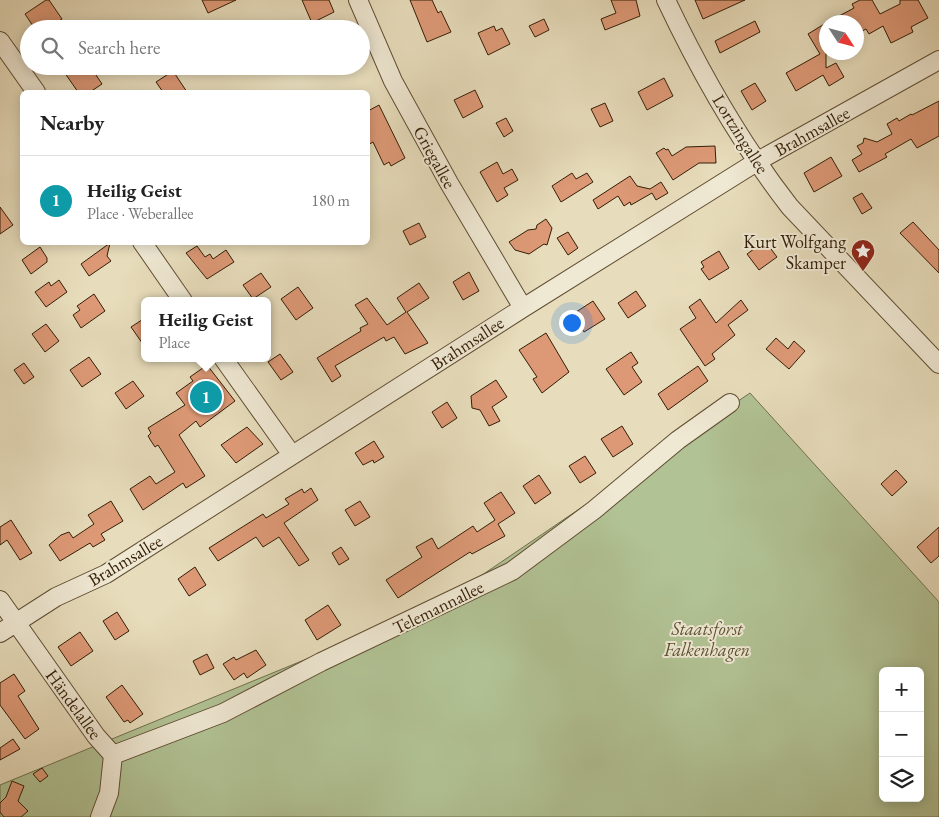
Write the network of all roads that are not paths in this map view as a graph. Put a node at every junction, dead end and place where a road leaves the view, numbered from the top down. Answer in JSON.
{"nodes":[{"id":1,"x":358,"y":0,"type":"edge"},
{"id":2,"x":666,"y":0,"type":"edge"},
{"id":3,"x":366,"y":20,"type":"edge"},
{"id":4,"x":370,"y":29,"type":"edge"},
{"id":5,"x":0,"y":41,"type":"edge"},
{"id":6,"x":939,"y":60,"type":"edge"},
{"id":7,"x":20,"y":69,"type":"edge"},
{"id":8,"x":24,"y":75,"type":"edge"},
{"id":9,"x":35,"y":90,"type":"edge"},
{"id":10,"x":758,"y":161,"type":"junction"},
{"id":11,"x":144,"y":245,"type":"edge"},
{"id":12,"x":180,"y":297,"type":"edge"},
{"id":13,"x":523,"y":308,"type":"junction"},
{"id":14,"x":226,"y":362,"type":"edge"},
{"id":15,"x":939,"y":364,"type":"edge"},
{"id":16,"x":730,"y":403,"type":"dead end"},
{"id":17,"x":292,"y":455,"type":"junction"},
{"id":18,"x":0,"y":600,"type":"edge"},
{"id":19,"x":16,"y":623,"type":"junction"},
{"id":20,"x":0,"y":633,"type":"edge"},
{"id":21,"x":113,"y":755,"type":"junction"},
{"id":22,"x":100,"y":817,"type":"edge"}],
"edges":[{"from":1,"to":3,"type":"street","name":"Griegallee"},
{"from":2,"to":10,"type":"street","name":"Lortzingallee"},
{"from":4,"to":13,"type":"street","name":"Griegallee"},
{"from":5,"to":7,"type":"street"},
{"from":6,"to":10,"type":"street","name":"Brahmsallee"},
{"from":8,"to":9,"type":"street"},
{"from":10,"to":13,"type":"street","name":"Brahmsallee"},
{"from":10,"to":15,"type":"street","name":"Lortzingallee"},
{"from":11,"to":12,"type":"street"},
{"from":13,"to":17,"type":"street","name":"Brahmsallee"},
{"from":14,"to":17,"type":"street"},
{"from":16,"to":21,"type":"street","name":"Telemannallee"},
{"from":17,"to":19,"type":"street","name":"Brahmsallee"},
{"from":18,"to":19,"type":"street","name":"Händelallee"},
{"from":19,"to":20,"type":"street","name":"Brahmsallee"},
{"from":19,"to":21,"type":"street","name":"Händelallee"},
{"from":21,"to":22,"type":"street","name":"Händelallee"}]}
